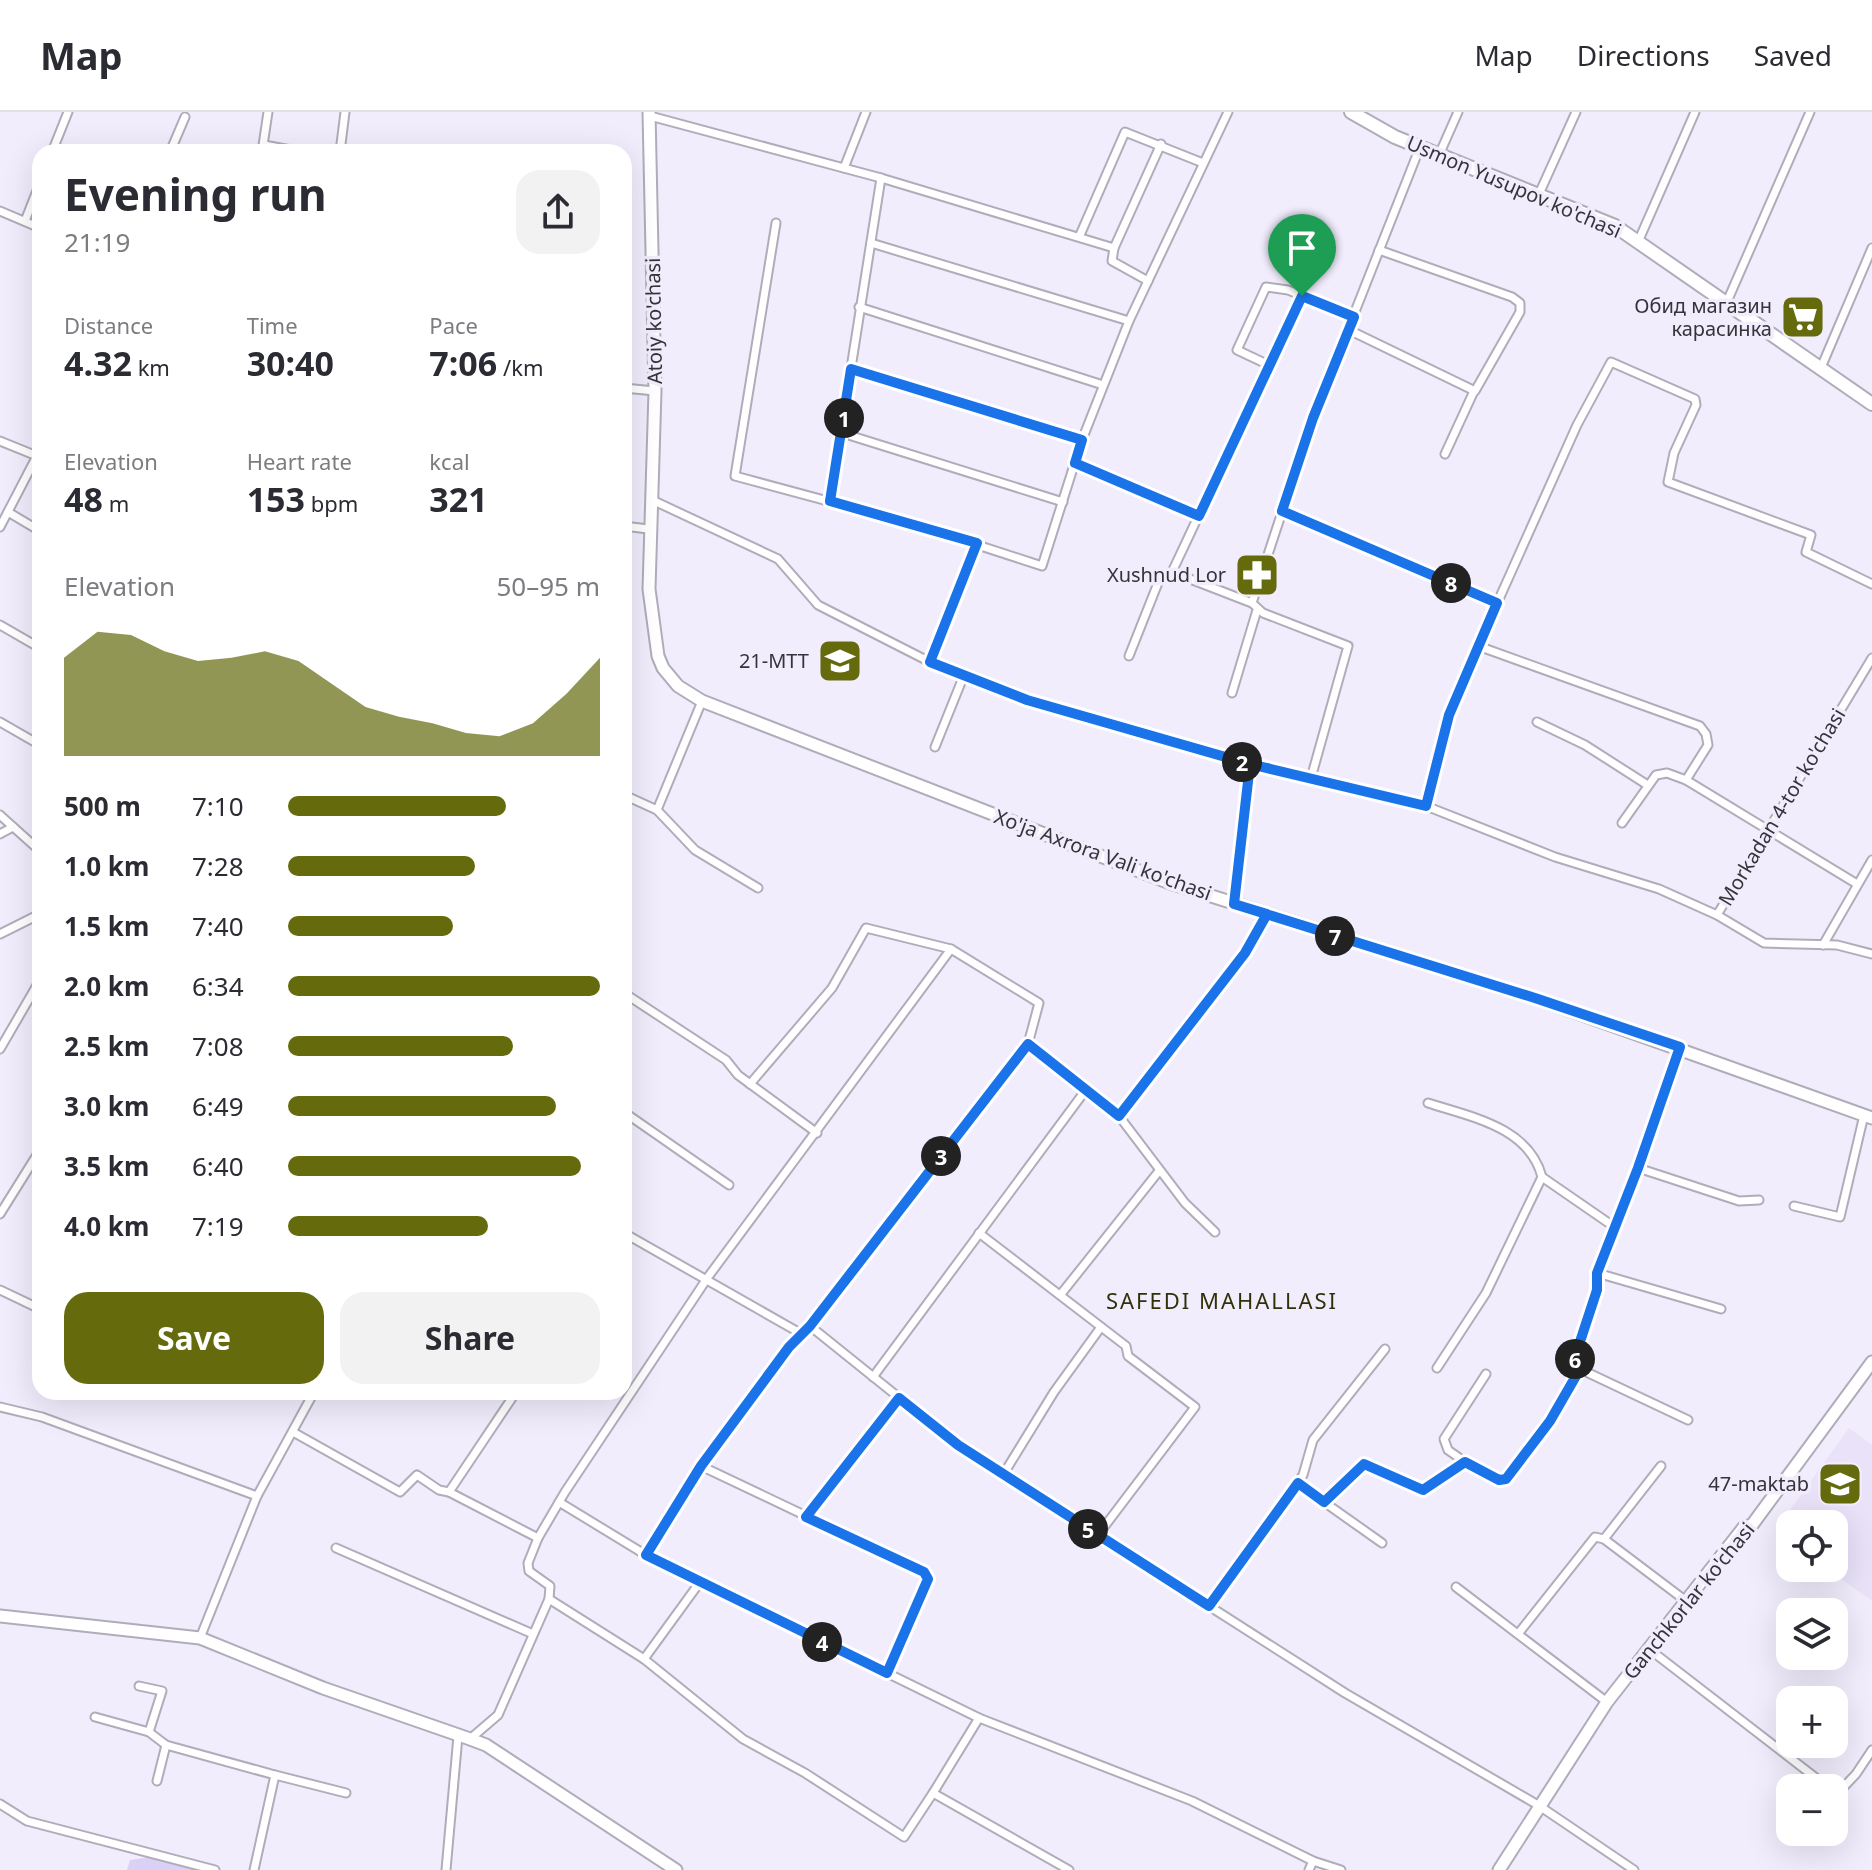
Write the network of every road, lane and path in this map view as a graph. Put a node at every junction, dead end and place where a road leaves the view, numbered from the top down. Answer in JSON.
{"nodes":[{"id":1,"x":68,"y":112,"type":"edge"},
{"id":2,"x":268,"y":112,"type":"edge"},
{"id":3,"x":345,"y":112,"type":"edge"},
{"id":4,"x":866,"y":112,"type":"edge"},
{"id":5,"x":1228,"y":112,"type":"edge"},
{"id":6,"x":1351,"y":112,"type":"edge"},
{"id":7,"x":1458,"y":112,"type":"edge"},
{"id":8,"x":1576,"y":112,"type":"edge"},
{"id":9,"x":1695,"y":112,"type":"edge"},
{"id":10,"x":1810,"y":112,"type":"edge"},
{"id":11,"x":650,"y":114,"type":"edge"},
{"id":12,"x":185,"y":117,"type":"dead end"},
{"id":13,"x":55,"y":144,"type":"edge"},
{"id":14,"x":173,"y":144,"type":"edge"},
{"id":15,"x":264,"y":144,"type":"edge"},
{"id":16,"x":341,"y":144,"type":"edge"},
{"id":17,"x":1161,"y":144,"type":"junction"},
{"id":18,"x":1420,"y":147,"type":"junction"},
{"id":19,"x":1439,"y":155,"type":"junction"},
{"id":20,"x":1203,"y":163,"type":"junction"},
{"id":21,"x":844,"y":168,"type":"junction"},
{"id":22,"x":881,"y":178,"type":"junction"},
{"id":23,"x":1539,"y":194,"type":"junction"},
{"id":24,"x":32,"y":203,"type":"edge"},
{"id":25,"x":0,"y":211,"type":"edge"},
{"id":26,"x":25,"y":221,"type":"junction"},
{"id":27,"x":776,"y":223,"type":"dead end"},
{"id":28,"x":32,"y":224,"type":"edge"},
{"id":29,"x":1080,"y":235,"type":"junction"},
{"id":30,"x":1638,"y":242,"type":"junction"},
{"id":31,"x":871,"y":243,"type":"junction"},
{"id":32,"x":1114,"y":248,"type":"junction"},
{"id":33,"x":1872,"y":248,"type":"edge"},
{"id":34,"x":1379,"y":250,"type":"junction"},
{"id":35,"x":1870,"y":261,"type":"edge"},
{"id":36,"x":1148,"y":281,"type":"junction"},
{"id":37,"x":1302,"y":296,"type":"junction"},
{"id":38,"x":1726,"y":304,"type":"junction"},
{"id":39,"x":859,"y":307,"type":"junction"},
{"id":40,"x":1354,"y":317,"type":"junction"},
{"id":41,"x":1129,"y":321,"type":"junction"},
{"id":42,"x":1349,"y":330,"type":"junction"},
{"id":43,"x":1271,"y":366,"type":"junction"},
{"id":44,"x":851,"y":369,"type":"junction"},
{"id":45,"x":1820,"y":370,"type":"junction"},
{"id":46,"x":1103,"y":385,"type":"junction"},
{"id":47,"x":632,"y":389,"type":"edge"},
{"id":48,"x":655,"y":391,"type":"junction"},
{"id":49,"x":1474,"y":391,"type":"junction"},
{"id":50,"x":1872,"y":404,"type":"edge"},
{"id":51,"x":842,"y":433,"type":"junction"},
{"id":52,"x":1082,"y":440,"type":"junction"},
{"id":53,"x":0,"y":441,"type":"edge"},
{"id":54,"x":32,"y":451,"type":"edge"},
{"id":55,"x":1445,"y":454,"type":"dead end"},
{"id":56,"x":1075,"y":463,"type":"junction"},
{"id":57,"x":32,"y":465,"type":"edge"},
{"id":58,"x":652,"y":500,"type":"junction"},
{"id":59,"x":830,"y":501,"type":"junction"},
{"id":60,"x":1063,"y":502,"type":"junction"},
{"id":61,"x":1282,"y":511,"type":"junction"},
{"id":62,"x":8,"y":512,"type":"junction"},
{"id":63,"x":1199,"y":516,"type":"junction"},
{"id":64,"x":32,"y":526,"type":"edge"},
{"id":65,"x":0,"y":527,"type":"edge"},
{"id":66,"x":632,"y":527,"type":"edge"},
{"id":67,"x":648,"y":529,"type":"junction"},
{"id":68,"x":977,"y":543,"type":"junction"},
{"id":69,"x":1172,"y":572,"type":"junction"},
{"id":70,"x":1872,"y":584,"type":"edge"},
{"id":71,"x":1497,"y":603,"type":"junction"},
{"id":72,"x":1255,"y":607,"type":"junction"},
{"id":73,"x":0,"y":625,"type":"edge"},
{"id":74,"x":32,"y":643,"type":"edge"},
{"id":75,"x":1478,"y":646,"type":"junction"},
{"id":76,"x":1129,"y":656,"type":"dead end"},
{"id":77,"x":1872,"y":658,"type":"edge"},
{"id":78,"x":930,"y":662,"type":"junction"},
{"id":79,"x":964,"y":675,"type":"junction"},
{"id":80,"x":1232,"y":693,"type":"dead end"},
{"id":81,"x":702,"y":701,"type":"junction"},
{"id":82,"x":0,"y":722,"type":"edge"},
{"id":83,"x":1537,"y":722,"type":"dead end"},
{"id":84,"x":32,"y":740,"type":"edge"},
{"id":85,"x":935,"y":747,"type":"dead end"},
{"id":86,"x":1250,"y":764,"type":"junction"},
{"id":87,"x":1311,"y":778,"type":"junction"},
{"id":88,"x":1686,"y":780,"type":"junction"},
{"id":89,"x":1646,"y":784,"type":"junction"},
{"id":90,"x":632,"y":799,"type":"edge"},
{"id":91,"x":1426,"y":806,"type":"junction"},
{"id":92,"x":657,"y":810,"type":"junction"},
{"id":93,"x":0,"y":815,"type":"edge"},
{"id":94,"x":1622,"y":823,"type":"dead end"},
{"id":95,"x":13,"y":827,"type":"junction"},
{"id":96,"x":1768,"y":831,"type":"junction"},
{"id":97,"x":0,"y":834,"type":"edge"},
{"id":98,"x":32,"y":844,"type":"edge"},
{"id":99,"x":1872,"y":860,"type":"edge"},
{"id":100,"x":1857,"y":884,"type":"junction"},
{"id":101,"x":758,"y":888,"type":"dead end"},
{"id":102,"x":1234,"y":904,"type":"junction"},
{"id":103,"x":1267,"y":914,"type":"junction"},
{"id":104,"x":1717,"y":915,"type":"junction"},
{"id":105,"x":32,"y":918,"type":"edge"},
{"id":106,"x":0,"y":934,"type":"edge"},
{"id":107,"x":1823,"y":945,"type":"junction"},
{"id":108,"x":951,"y":949,"type":"junction"},
{"id":109,"x":1872,"y":954,"type":"edge"},
{"id":110,"x":32,"y":994,"type":"edge"},
{"id":111,"x":632,"y":998,"type":"edge"},
{"id":112,"x":1028,"y":1044,"type":"junction"},
{"id":113,"x":1680,"y":1047,"type":"junction"},
{"id":114,"x":0,"y":1049,"type":"edge"},
{"id":115,"x":750,"y":1084,"type":"junction"},
{"id":116,"x":1085,"y":1091,"type":"junction"},
{"id":117,"x":1428,"y":1103,"type":"dead end"},
{"id":118,"x":1119,"y":1116,"type":"junction"},
{"id":119,"x":1868,"y":1117,"type":"edge"},
{"id":120,"x":632,"y":1118,"type":"edge"},
{"id":121,"x":817,"y":1133,"type":"junction"},
{"id":122,"x":32,"y":1163,"type":"edge"},
{"id":123,"x":1638,"y":1168,"type":"junction"},
{"id":124,"x":1159,"y":1171,"type":"junction"},
{"id":125,"x":1542,"y":1177,"type":"junction"},
{"id":126,"x":729,"y":1185,"type":"dead end"},
{"id":127,"x":1759,"y":1200,"type":"dead end"},
{"id":128,"x":1794,"y":1206,"type":"dead end"},
{"id":129,"x":0,"y":1214,"type":"edge"},
{"id":130,"x":1613,"y":1226,"type":"junction"},
{"id":131,"x":1215,"y":1232,"type":"dead end"},
{"id":132,"x":979,"y":1233,"type":"junction"},
{"id":133,"x":632,"y":1237,"type":"edge"},
{"id":134,"x":1597,"y":1273,"type":"junction"},
{"id":135,"x":708,"y":1277,"type":"junction"},
{"id":136,"x":0,"y":1290,"type":"edge"},
{"id":137,"x":1061,"y":1294,"type":"junction"},
{"id":138,"x":32,"y":1305,"type":"edge"},
{"id":139,"x":1721,"y":1309,"type":"dead end"},
{"id":140,"x":810,"y":1326,"type":"junction"},
{"id":141,"x":1101,"y":1327,"type":"junction"},
{"id":142,"x":800,"y":1333,"type":"junction"},
{"id":143,"x":1385,"y":1349,"type":"dead end"},
{"id":144,"x":1872,"y":1362,"type":"edge"},
{"id":145,"x":1437,"y":1368,"type":"dead end"},
{"id":146,"x":1580,"y":1369,"type":"junction"},
{"id":147,"x":1486,"y":1374,"type":"dead end"},
{"id":148,"x":873,"y":1377,"type":"junction"},
{"id":149,"x":632,"y":1392,"type":"edge"},
{"id":150,"x":899,"y":1398,"type":"junction"},
{"id":151,"x":310,"y":1400,"type":"edge"},
{"id":152,"x":511,"y":1400,"type":"edge"},
{"id":153,"x":627,"y":1400,"type":"edge"},
{"id":154,"x":0,"y":1407,"type":"edge"},
{"id":155,"x":1688,"y":1420,"type":"dead end"},
{"id":156,"x":293,"y":1432,"type":"junction"},
{"id":157,"x":1465,"y":1462,"type":"junction"},
{"id":158,"x":701,"y":1466,"type":"junction"},
{"id":159,"x":1661,"y":1466,"type":"dead end"},
{"id":160,"x":1003,"y":1475,"type":"junction"},
{"id":161,"x":1298,"y":1483,"type":"junction"},
{"id":162,"x":449,"y":1492,"type":"junction"},
{"id":163,"x":257,"y":1496,"type":"junction"},
{"id":164,"x":559,"y":1502,"type":"junction"},
{"id":165,"x":1324,"y":1502,"type":"junction"},
{"id":166,"x":806,"y":1517,"type":"junction"},
{"id":167,"x":1098,"y":1535,"type":"junction"},
{"id":168,"x":538,"y":1538,"type":"junction"},
{"id":169,"x":1604,"y":1539,"type":"junction"},
{"id":170,"x":1382,"y":1543,"type":"dead end"},
{"id":171,"x":336,"y":1548,"type":"dead end"},
{"id":172,"x":646,"y":1555,"type":"junction"},
{"id":173,"x":700,"y":1582,"type":"junction"},
{"id":174,"x":1456,"y":1587,"type":"dead end"},
{"id":175,"x":549,"y":1599,"type":"junction"},
{"id":176,"x":1686,"y":1601,"type":"junction"},
{"id":177,"x":1209,"y":1606,"type":"junction"},
{"id":178,"x":0,"y":1616,"type":"edge"},
{"id":179,"x":533,"y":1634,"type":"junction"},
{"id":180,"x":1518,"y":1634,"type":"junction"},
{"id":181,"x":200,"y":1638,"type":"junction"},
{"id":182,"x":1649,"y":1649,"type":"junction"},
{"id":183,"x":644,"y":1659,"type":"junction"},
{"id":184,"x":887,"y":1673,"type":"junction"},
{"id":185,"x":139,"y":1686,"type":"dead end"},
{"id":186,"x":1607,"y":1702,"type":"junction"},
{"id":187,"x":95,"y":1717,"type":"dead end"},
{"id":188,"x":979,"y":1718,"type":"junction"},
{"id":189,"x":149,"y":1732,"type":"junction"},
{"id":190,"x":464,"y":1737,"type":"junction"},
{"id":191,"x":166,"y":1745,"type":"junction"},
{"id":192,"x":1872,"y":1750,"type":"edge"},
{"id":193,"x":1811,"y":1774,"type":"edge"},
{"id":194,"x":275,"y":1775,"type":"junction"},
{"id":195,"x":157,"y":1781,"type":"dead end"},
{"id":196,"x":1848,"y":1782,"type":"edge"},
{"id":197,"x":346,"y":1793,"type":"dead end"},
{"id":198,"x":933,"y":1793,"type":"junction"},
{"id":199,"x":0,"y":1804,"type":"edge"},
{"id":200,"x":1538,"y":1805,"type":"junction"},
{"id":201,"x":1313,"y":1861,"type":"junction"},
{"id":202,"x":215,"y":1870,"type":"edge"},
{"id":203,"x":254,"y":1870,"type":"edge"},
{"id":204,"x":446,"y":1870,"type":"edge"},
{"id":205,"x":676,"y":1870,"type":"edge"},
{"id":206,"x":1069,"y":1870,"type":"edge"},
{"id":207,"x":1309,"y":1870,"type":"edge"},
{"id":208,"x":1341,"y":1870,"type":"edge"},
{"id":209,"x":1499,"y":1870,"type":"edge"},
{"id":210,"x":1634,"y":1870,"type":"edge"}],
"edges":[{"from":1,"to":13,"type":"street"},
{"from":2,"to":15,"type":"street"},
{"from":3,"to":16,"type":"street"},
{"from":4,"to":21,"type":"street"},
{"from":5,"to":20,"type":"street"},
{"from":6,"to":18,"type":"main road","name":"Usmon Yusupov ko'chasi"},
{"from":7,"to":19,"type":"street"},
{"from":8,"to":23,"type":"street"},
{"from":9,"to":30,"type":"street"},
{"from":10,"to":38,"type":"street"},
{"from":11,"to":21,"type":"street"},
{"from":11,"to":48,"type":"street","name":"Atoiy ko'chasi"},
{"from":12,"to":14,"type":"street"},
{"from":17,"to":20,"type":"street"},
{"from":17,"to":29,"type":"street"},
{"from":17,"to":32,"type":"street"},
{"from":18,"to":19,"type":"main road","name":"Usmon Yusupov ko'chasi"},
{"from":18,"to":34,"type":"street"},
{"from":19,"to":23,"type":"main road","name":"Usmon Yusupov ko'chasi"},
{"from":20,"to":36,"type":"street"},
{"from":21,"to":22,"type":"street"},
{"from":22,"to":29,"type":"street"},
{"from":22,"to":31,"type":"street"},
{"from":23,"to":30,"type":"main road","name":"Usmon Yusupov ko'chasi"},
{"from":24,"to":26,"type":"street"},
{"from":25,"to":26,"type":"street"},
{"from":26,"to":28,"type":"street"},
{"from":27,"to":59,"type":"street"},
{"from":29,"to":32,"type":"street"},
{"from":30,"to":38,"type":"main road","name":"Usmon Yusupov ko'chasi"},
{"from":31,"to":39,"type":"street"},
{"from":31,"to":41,"type":"street"},
{"from":32,"to":36,"type":"street"},
{"from":33,"to":35,"type":"street"},
{"from":34,"to":40,"type":"street"},
{"from":34,"to":49,"type":"street"},
{"from":35,"to":45,"type":"street"},
{"from":36,"to":41,"type":"street"},
{"from":37,"to":40,"type":"street"},
{"from":37,"to":43,"type":"street"},
{"from":37,"to":43,"type":"street"},
{"from":38,"to":45,"type":"main road","name":"Usmon Yusupov ko'chasi"},
{"from":39,"to":44,"type":"street"},
{"from":39,"to":46,"type":"street"},
{"from":40,"to":42,"type":"street"},
{"from":41,"to":46,"type":"street"},
{"from":42,"to":49,"type":"street"},
{"from":42,"to":61,"type":"street"},
{"from":43,"to":63,"type":"street"},
{"from":44,"to":51,"type":"street"},
{"from":44,"to":52,"type":"street"},
{"from":45,"to":50,"type":"main road","name":"Usmon Yusupov ko'chasi"},
{"from":46,"to":52,"type":"street"},
{"from":47,"to":48,"type":"street"},
{"from":48,"to":58,"type":"street","name":"Atoiy ko'chasi"},
{"from":49,"to":55,"type":"street"},
{"from":51,"to":59,"type":"street"},
{"from":51,"to":60,"type":"street"},
{"from":52,"to":56,"type":"street"},
{"from":53,"to":54,"type":"street"},
{"from":56,"to":60,"type":"street"},
{"from":56,"to":63,"type":"street"},
{"from":57,"to":62,"type":"street"},
{"from":58,"to":67,"type":"street","name":"Atoiy ko'chasi"},
{"from":58,"to":78,"type":"street"},
{"from":59,"to":68,"type":"street"},
{"from":60,"to":68,"type":"street"},
{"from":61,"to":71,"type":"street"},
{"from":61,"to":72,"type":"street"},
{"from":62,"to":64,"type":"street"},
{"from":62,"to":65,"type":"street"},
{"from":63,"to":69,"type":"street"},
{"from":66,"to":67,"type":"street"},
{"from":67,"to":81,"type":"street","name":"Xo'ja Axrora Vali ko'chasi"},
{"from":68,"to":78,"type":"street"},
{"from":69,"to":72,"type":"street"},
{"from":69,"to":76,"type":"street"},
{"from":70,"to":71,"type":"street"},
{"from":71,"to":75,"type":"street"},
{"from":72,"to":80,"type":"street"},
{"from":72,"to":87,"type":"street"},
{"from":73,"to":74,"type":"street"},
{"from":75,"to":88,"type":"street"},
{"from":75,"to":91,"type":"street"},
{"from":77,"to":96,"type":"street","name":"Morkadan 4-tor ko'chasi"},
{"from":78,"to":79,"type":"street"},
{"from":79,"to":85,"type":"street"},
{"from":79,"to":86,"type":"street"},
{"from":81,"to":92,"type":"street"},
{"from":81,"to":102,"type":"street","name":"Xo'ja Axrora Vali ko'chasi"},
{"from":82,"to":84,"type":"street"},
{"from":83,"to":89,"type":"street"},
{"from":86,"to":87,"type":"street"},
{"from":86,"to":102,"type":"street"},
{"from":87,"to":91,"type":"street"},
{"from":88,"to":89,"type":"street"},
{"from":88,"to":96,"type":"street"},
{"from":89,"to":94,"type":"street"},
{"from":90,"to":92,"type":"street"},
{"from":91,"to":104,"type":"street"},
{"from":92,"to":101,"type":"street"},
{"from":93,"to":95,"type":"street"},
{"from":95,"to":97,"type":"street"},
{"from":95,"to":98,"type":"street"},
{"from":96,"to":100,"type":"street"},
{"from":96,"to":104,"type":"street","name":"Morkadan 4-tor ko'chasi"},
{"from":99,"to":100,"type":"street"},
{"from":100,"to":107,"type":"street"},
{"from":102,"to":103,"type":"street","name":"Xo'ja Axrora Vali ko'chasi"},
{"from":103,"to":113,"type":"street","name":"Xo'ja Axrora Vali ko'chasi"},
{"from":103,"to":118,"type":"street"},
{"from":104,"to":107,"type":"street"},
{"from":105,"to":106,"type":"street"},
{"from":107,"to":109,"type":"street"},
{"from":108,"to":112,"type":"street"},
{"from":108,"to":115,"type":"street"},
{"from":108,"to":121,"type":"street"},
{"from":110,"to":114,"type":"street"},
{"from":111,"to":115,"type":"street"},
{"from":112,"to":116,"type":"street"},
{"from":112,"to":140,"type":"street"},
{"from":113,"to":119,"type":"street","name":"Xo'ja Axrora Vali ko'chasi"},
{"from":113,"to":123,"type":"street"},
{"from":115,"to":121,"type":"street"},
{"from":116,"to":118,"type":"street"},
{"from":116,"to":132,"type":"street"},
{"from":117,"to":125,"type":"street"},
{"from":118,"to":124,"type":"street"},
{"from":119,"to":128,"type":"street"},
{"from":120,"to":126,"type":"street"},
{"from":121,"to":135,"type":"street"},
{"from":122,"to":129,"type":"street"},
{"from":123,"to":127,"type":"street"},
{"from":123,"to":130,"type":"street"},
{"from":124,"to":131,"type":"street"},
{"from":124,"to":137,"type":"street"},
{"from":125,"to":130,"type":"street"},
{"from":125,"to":145,"type":"street"},
{"from":130,"to":134,"type":"street"},
{"from":132,"to":137,"type":"street"},
{"from":132,"to":148,"type":"street"},
{"from":133,"to":135,"type":"street"},
{"from":134,"to":139,"type":"street"},
{"from":134,"to":146,"type":"street"},
{"from":135,"to":142,"type":"street"},
{"from":135,"to":149,"type":"street"},
{"from":136,"to":138,"type":"street"},
{"from":137,"to":141,"type":"street"},
{"from":140,"to":142,"type":"street"},
{"from":140,"to":148,"type":"street"},
{"from":141,"to":160,"type":"street"},
{"from":141,"to":167,"type":"street"},
{"from":142,"to":158,"type":"street"},
{"from":143,"to":161,"type":"street"},
{"from":144,"to":176,"type":"street","name":"Ganchkorlar ko'chasi"},
{"from":146,"to":155,"type":"street"},
{"from":146,"to":157,"type":"street"},
{"from":147,"to":157,"type":"street"},
{"from":148,"to":150,"type":"street"},
{"from":150,"to":160,"type":"street"},
{"from":150,"to":166,"type":"street"},
{"from":151,"to":156,"type":"street"},
{"from":152,"to":162,"type":"street"},
{"from":153,"to":164,"type":"street"},
{"from":154,"to":163,"type":"street"},
{"from":156,"to":162,"type":"street"},
{"from":156,"to":163,"type":"street"},
{"from":157,"to":165,"type":"street"},
{"from":158,"to":166,"type":"street"},
{"from":158,"to":172,"type":"street"},
{"from":159,"to":169,"type":"street"},
{"from":160,"to":167,"type":"street"},
{"from":161,"to":165,"type":"street"},
{"from":161,"to":177,"type":"street"},
{"from":162,"to":168,"type":"street"},
{"from":163,"to":181,"type":"street"},
{"from":164,"to":168,"type":"street"},
{"from":164,"to":172,"type":"street"},
{"from":165,"to":170,"type":"street"},
{"from":166,"to":184,"type":"street"},
{"from":167,"to":177,"type":"street"},
{"from":168,"to":175,"type":"street"},
{"from":169,"to":176,"type":"street"},
{"from":169,"to":180,"type":"street"},
{"from":171,"to":179,"type":"street"},
{"from":172,"to":173,"type":"street"},
{"from":173,"to":183,"type":"street"},
{"from":173,"to":184,"type":"street"},
{"from":174,"to":180,"type":"street"},
{"from":175,"to":179,"type":"street"},
{"from":175,"to":183,"type":"street"},
{"from":176,"to":182,"type":"street","name":"Ganchkorlar ko'chasi"},
{"from":177,"to":200,"type":"street"},
{"from":178,"to":181,"type":"street"},
{"from":179,"to":190,"type":"street"},
{"from":180,"to":186,"type":"street"},
{"from":181,"to":190,"type":"street"},
{"from":182,"to":186,"type":"street","name":"Ganchkorlar ko'chasi"},
{"from":182,"to":193,"type":"street"},
{"from":183,"to":198,"type":"street"},
{"from":184,"to":188,"type":"street"},
{"from":185,"to":189,"type":"street"},
{"from":186,"to":200,"type":"street","name":"Ganchkorlar ko'chasi"},
{"from":187,"to":189,"type":"street"},
{"from":188,"to":198,"type":"street"},
{"from":188,"to":201,"type":"street"},
{"from":189,"to":191,"type":"street"},
{"from":190,"to":204,"type":"street"},
{"from":190,"to":205,"type":"street"},
{"from":191,"to":194,"type":"street"},
{"from":191,"to":195,"type":"street"},
{"from":192,"to":196,"type":"street"},
{"from":194,"to":197,"type":"street"},
{"from":194,"to":203,"type":"street"},
{"from":198,"to":206,"type":"street"},
{"from":199,"to":202,"type":"street"},
{"from":200,"to":209,"type":"street","name":"Ganchkorlar ko'chasi"},
{"from":200,"to":210,"type":"street"},
{"from":201,"to":207,"type":"street"},
{"from":201,"to":208,"type":"street"}]}
